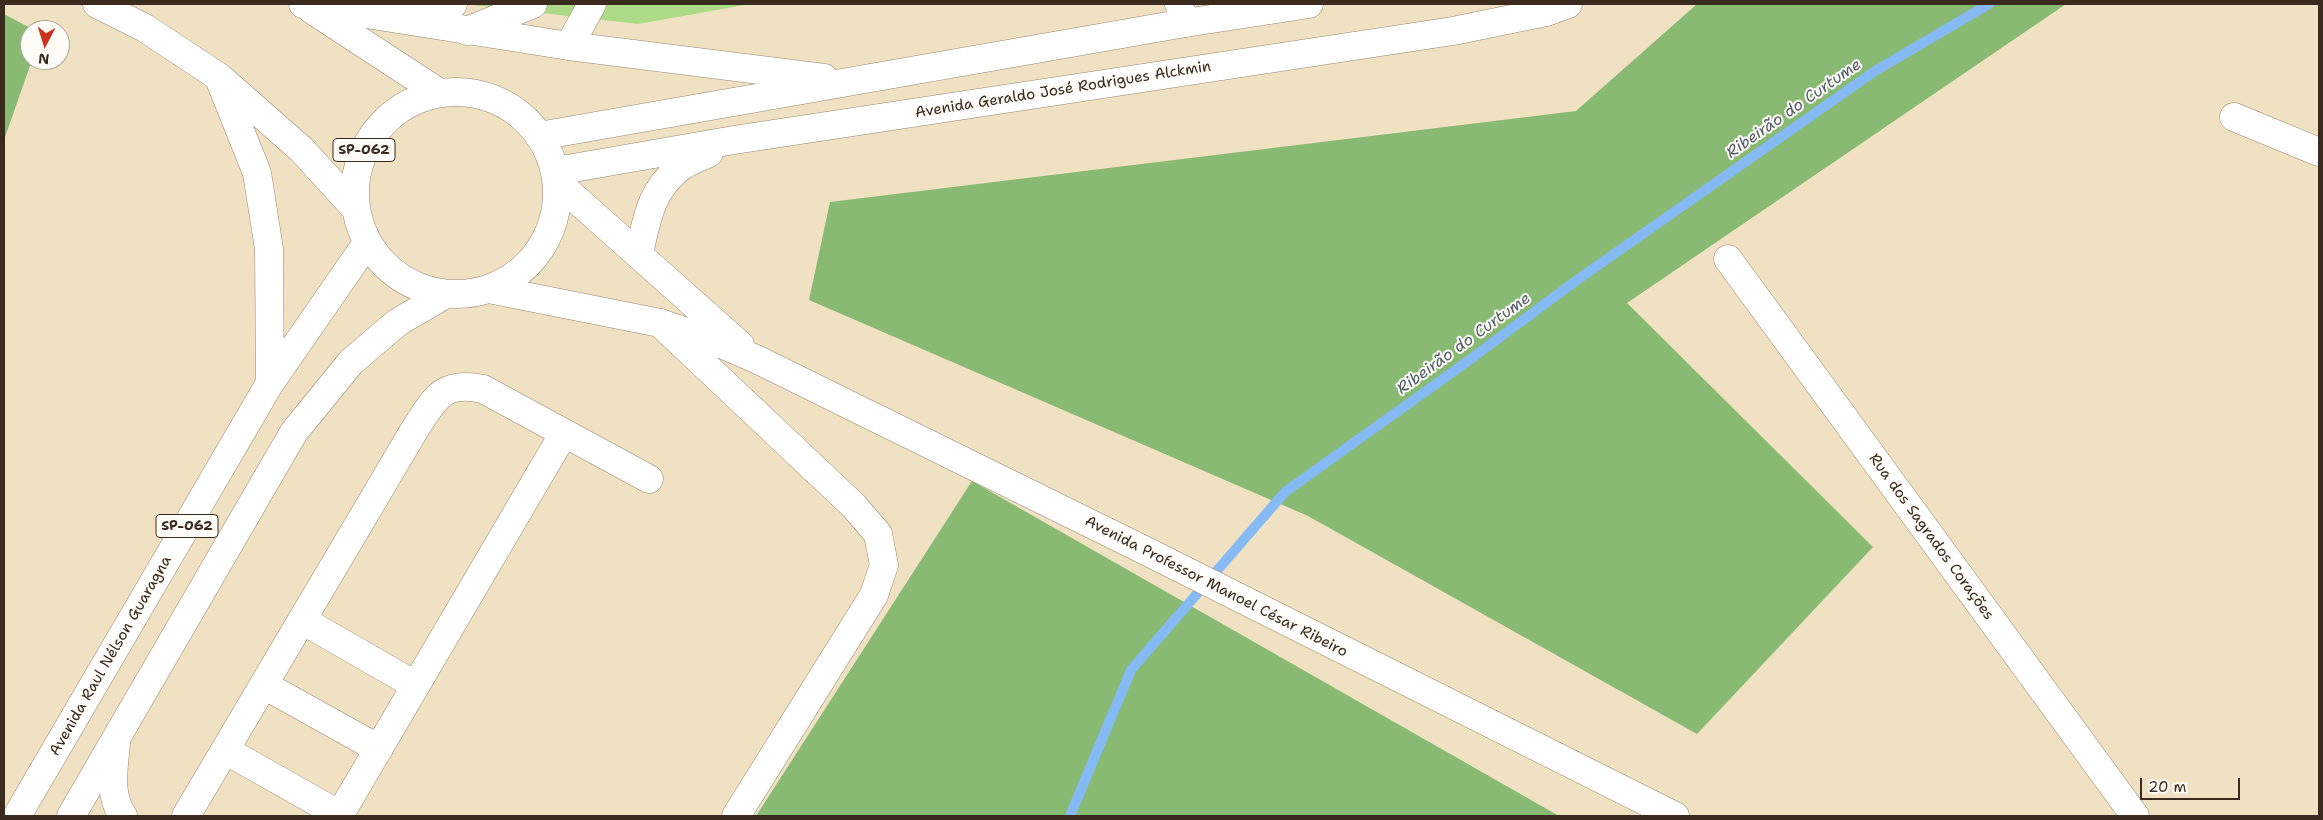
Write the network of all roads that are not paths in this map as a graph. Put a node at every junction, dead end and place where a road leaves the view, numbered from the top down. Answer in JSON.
{"nodes":[{"id":1,"x":97,"y":4,"type":"edge"},
{"id":2,"x":303,"y":4,"type":"edge"},
{"id":3,"x":452,"y":4,"type":"edge"},
{"id":4,"x":533,"y":4,"type":"edge"},
{"id":5,"x":592,"y":4,"type":"edge"},
{"id":6,"x":1309,"y":4,"type":"edge"},
{"id":7,"x":1568,"y":4,"type":"edge"},
{"id":8,"x":1182,"y":14,"type":"edge"},
{"id":9,"x":467,"y":31,"type":"junction"},
{"id":10,"x":570,"y":46,"type":"junction"},
{"id":11,"x":219,"y":77,"type":"junction"},
{"id":12,"x":853,"y":82,"type":"junction"},
{"id":13,"x":438,"y":92,"type":"junction"},
{"id":14,"x":2234,"y":117,"type":"dead end"},
{"id":15,"x":539,"y":136,"type":"junction"},
{"id":16,"x":734,"y":140,"type":"junction"},
{"id":17,"x":2319,"y":152,"type":"edge"},
{"id":18,"x":558,"y":177,"type":"junction"},
{"id":19,"x":355,"y":208,"type":"junction"},
{"id":20,"x":367,"y":243,"type":"junction"},
{"id":21,"x":639,"y":253,"type":"junction"},
{"id":22,"x":1728,"y":259,"type":"dead end"},
{"id":23,"x":489,"y":289,"type":"junction"},
{"id":24,"x":446,"y":294,"type":"junction"},
{"id":25,"x":660,"y":323,"type":"junction"},
{"id":26,"x":756,"y":359,"type":"junction"},
{"id":27,"x":270,"y":383,"type":"junction"},
{"id":28,"x":564,"y":433,"type":"junction"},
{"id":29,"x":649,"y":479,"type":"dead end"},
{"id":30,"x":302,"y":620,"type":"junction"},
{"id":31,"x":264,"y":685,"type":"junction"},
{"id":32,"x":415,"y":685,"type":"junction"},
{"id":33,"x":116,"y":735,"type":"junction"},
{"id":34,"x":379,"y":749,"type":"junction"},
{"id":35,"x":225,"y":750,"type":"junction"},
{"id":36,"x":190,"y":815,"type":"edge"},
{"id":37,"x":340,"y":815,"type":"edge"},
{"id":38,"x":17,"y":816,"type":"edge"},
{"id":39,"x":71,"y":816,"type":"edge"},
{"id":40,"x":122,"y":816,"type":"edge"},
{"id":41,"x":736,"y":816,"type":"edge"},
{"id":42,"x":1675,"y":816,"type":"edge"},
{"id":43,"x":2135,"y":816,"type":"edge"}],
"edges":[{"from":1,"to":11,"type":"main road"},
{"from":2,"to":3,"type":"main road"},
{"from":2,"to":9,"type":"main road"},
{"from":2,"to":13,"type":"main road"},
{"from":4,"to":9,"type":"main road"},
{"from":5,"to":10,"type":"main road"},
{"from":6,"to":8,"type":"main road"},
{"from":7,"to":16,"type":"main road","name":"Avenida Geraldo José Rodrigues Alckmin"},
{"from":8,"to":12,"type":"main road"},
{"from":9,"to":10,"type":"main road"},
{"from":10,"to":12,"type":"main road"},
{"from":11,"to":19,"type":"main road"},
{"from":11,"to":27,"type":"main road"},
{"from":12,"to":15,"type":"main road"},
{"from":13,"to":15,"type":"main road","number":"SP-062"},
{"from":13,"to":19,"type":"main road","number":"SP-062"},
{"from":14,"to":17,"type":"main road"},
{"from":15,"to":18,"type":"main road","number":"SP-062"},
{"from":16,"to":18,"type":"main road","name":"Avenida Geraldo José Rodrigues Alckmin"},
{"from":16,"to":21,"type":"main road"},
{"from":18,"to":21,"type":"main road","name":"Avenida Professor Manoel César Ribeiro"},
{"from":18,"to":23,"type":"main road","number":"SP-062"},
{"from":19,"to":20,"type":"main road","number":"SP-062"},
{"from":20,"to":24,"type":"main road","number":"SP-062"},
{"from":20,"to":27,"type":"main road","name":"Avenida Raul Nélson Guaragna","number":"SP-062"},
{"from":21,"to":26,"type":"main road","name":"Avenida Professor Manoel César Ribeiro"},
{"from":22,"to":43,"type":"main road","name":"Rua dos Sagrados Corações"},
{"from":23,"to":24,"type":"main road","number":"SP-062"},
{"from":23,"to":25,"type":"main road","name":"Avenida Professor Manoel César Ribeiro"},
{"from":24,"to":33,"type":"main road","number":"SP-062"},
{"from":25,"to":26,"type":"main road","name":"Avenida Professor Manoel César Ribeiro"},
{"from":25,"to":41,"type":"main road"},
{"from":26,"to":42,"type":"main road","name":"Avenida Professor Manoel César Ribeiro"},
{"from":27,"to":38,"type":"main road","name":"Avenida Raul Nélson Guaragna","number":"SP-062"},
{"from":28,"to":29,"type":"main road"},
{"from":28,"to":30,"type":"main road"},
{"from":28,"to":32,"type":"main road"},
{"from":30,"to":31,"type":"main road"},
{"from":30,"to":32,"type":"main road"},
{"from":31,"to":34,"type":"main road"},
{"from":31,"to":35,"type":"main road"},
{"from":32,"to":34,"type":"main road"},
{"from":33,"to":39,"type":"main road","number":"SP-062"},
{"from":33,"to":40,"type":"main road"},
{"from":34,"to":37,"type":"main road"},
{"from":35,"to":36,"type":"main road"},
{"from":35,"to":37,"type":"main road"}]}
